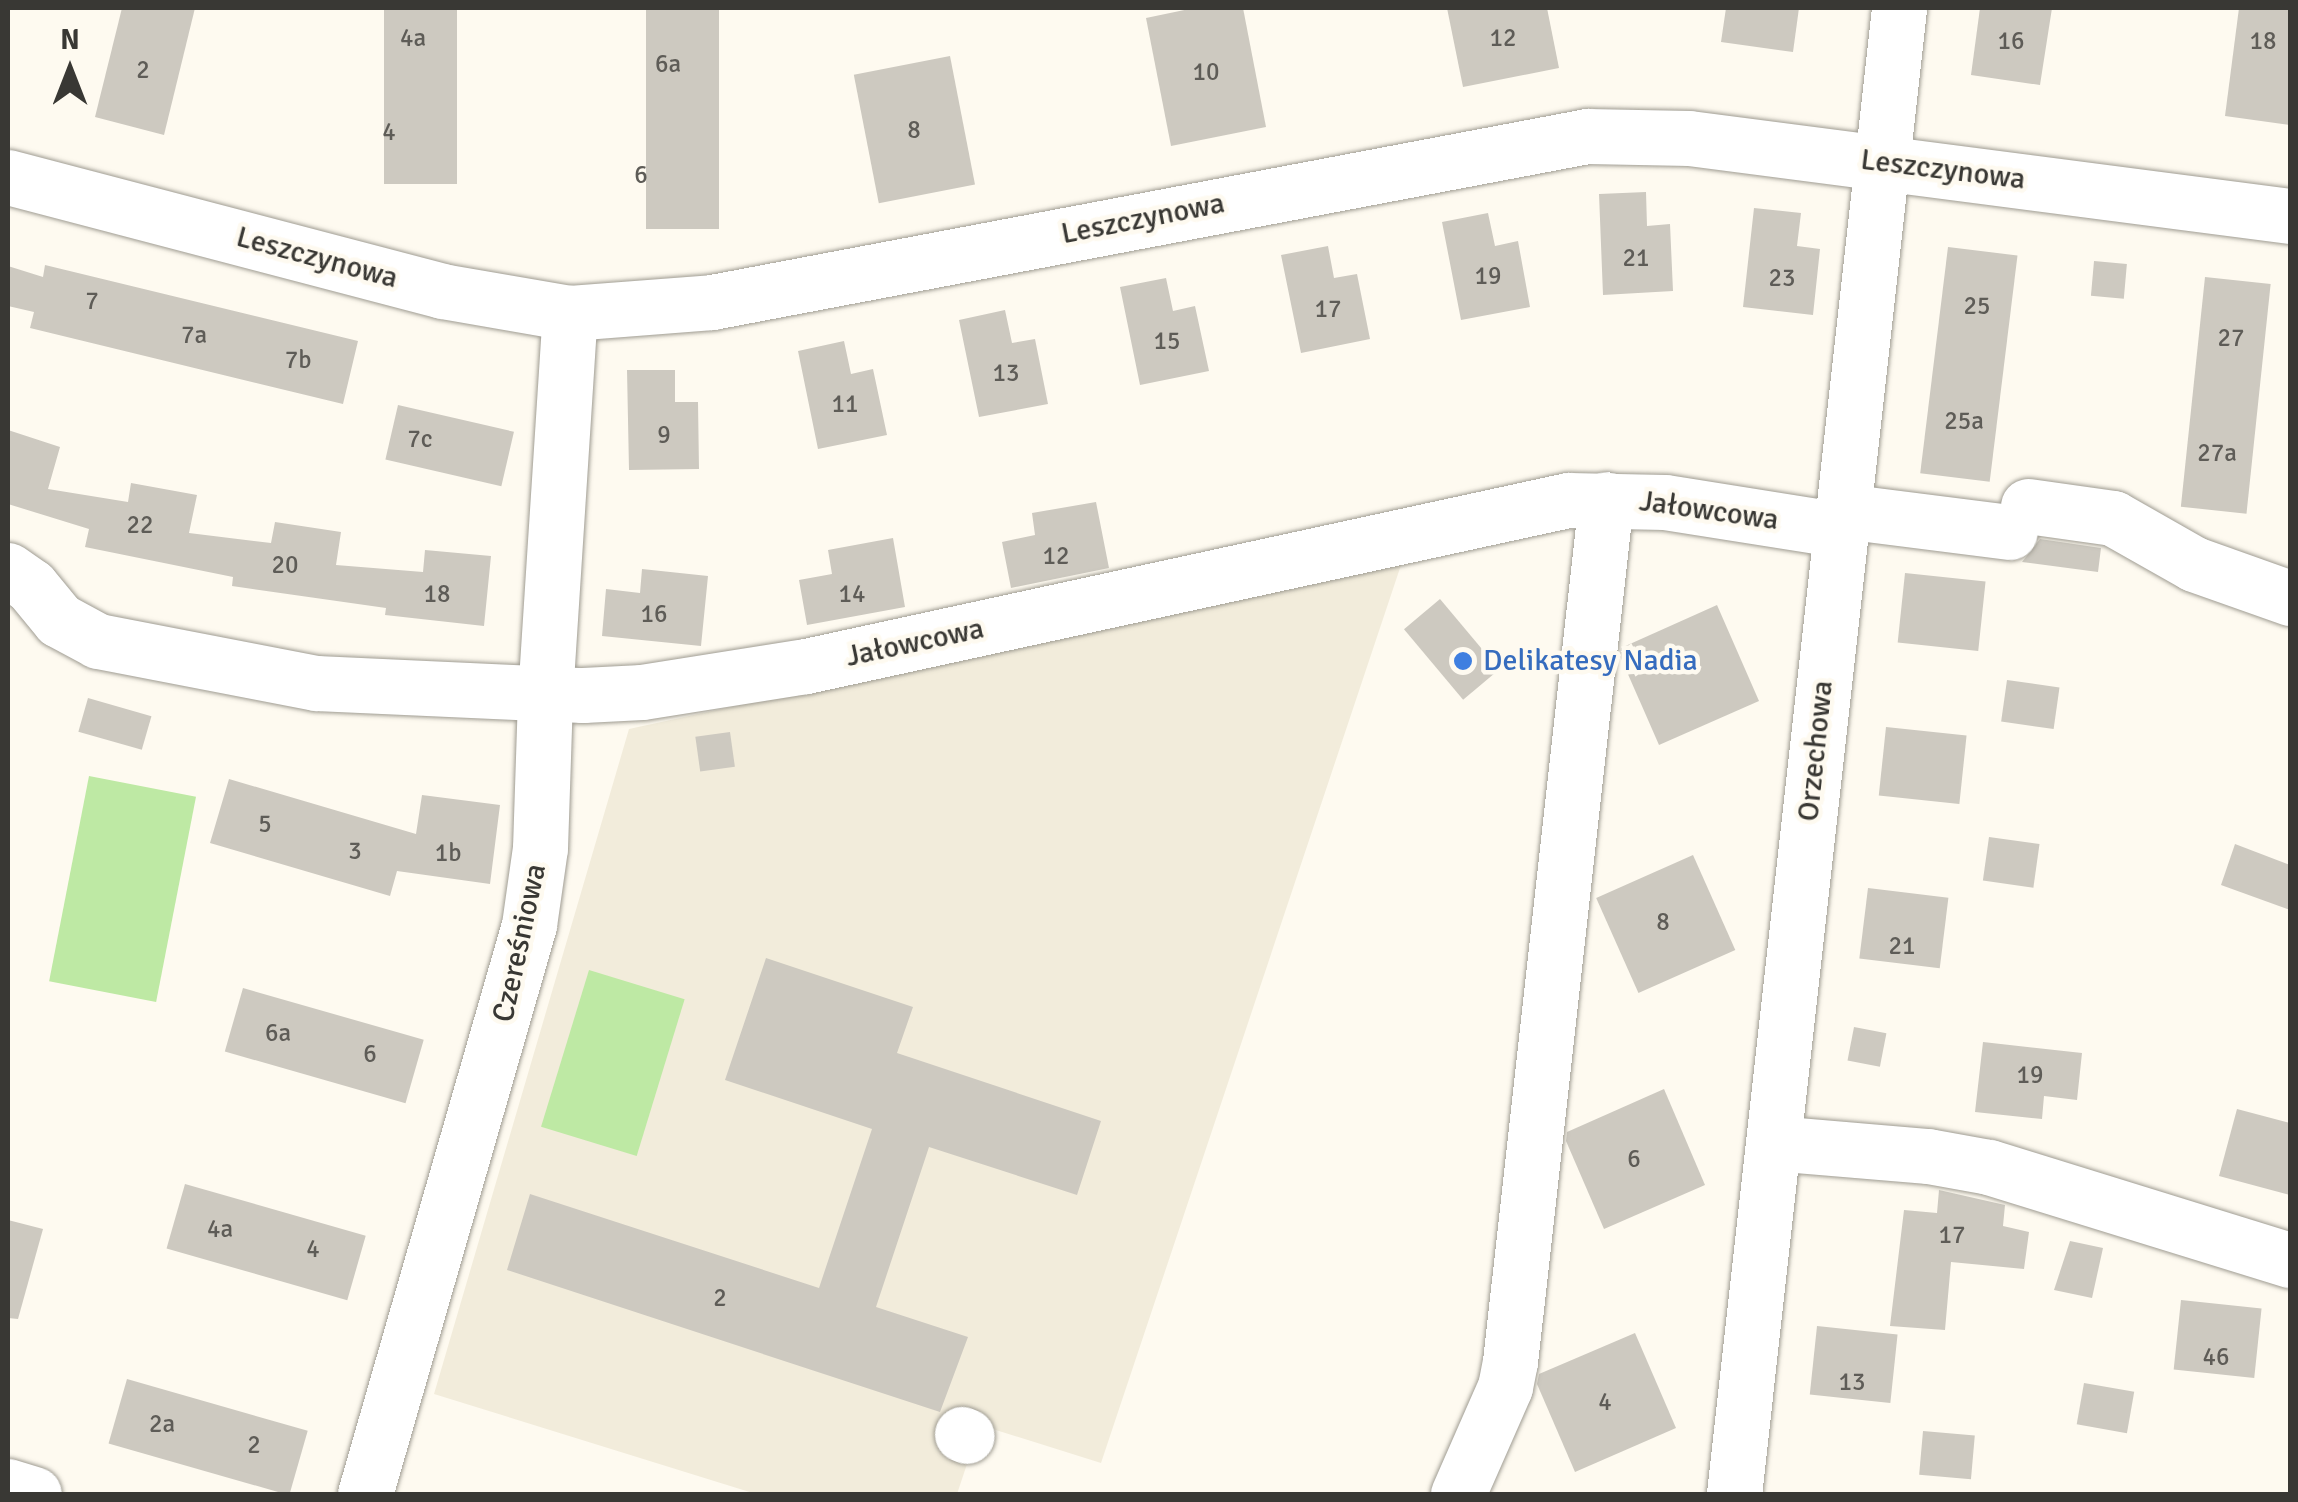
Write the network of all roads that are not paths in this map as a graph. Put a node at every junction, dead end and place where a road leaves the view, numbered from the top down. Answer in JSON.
{"nodes":[{"id":1,"x":1899,"y":8,"type":"edge"},
{"id":2,"x":1882,"y":162,"type":"junction"},
{"id":3,"x":8,"y":177,"type":"edge"},
{"id":4,"x":2290,"y":216,"type":"edge"},
{"id":5,"x":570,"y":313,"type":"junction"},
{"id":6,"x":1606,"y":499,"type":"junction"},
{"id":7,"x":1842,"y":521,"type":"junction"},
{"id":8,"x":8,"y":570,"type":"edge"},
{"id":9,"x":2290,"y":598,"type":"edge"},
{"id":10,"x":545,"y":696,"type":"junction"},
{"id":11,"x":1773,"y":1143,"type":"junction"},
{"id":12,"x":2290,"y":1260,"type":"edge"},
{"id":13,"x":8,"y":1486,"type":"edge"},
{"id":14,"x":34,"y":1494,"type":"edge"},
{"id":15,"x":365,"y":1494,"type":"edge"},
{"id":16,"x":1458,"y":1494,"type":"edge"},
{"id":17,"x":1734,"y":1494,"type":"edge"}],
"edges":[{"from":1,"to":2,"type":"street","name":"Orzechowa"},
{"from":2,"to":4,"type":"street","name":"Leszczynowa"},
{"from":2,"to":5,"type":"street","name":"Leszczynowa"},
{"from":2,"to":7,"type":"street","name":"Orzechowa"},
{"from":3,"to":5,"type":"street","name":"Leszczynowa"},
{"from":5,"to":10,"type":"street","name":"Czereśniowa"},
{"from":6,"to":7,"type":"street","name":"Jałowcowa"},
{"from":6,"to":10,"type":"street","name":"Jałowcowa"},
{"from":6,"to":16,"type":"street"},
{"from":7,"to":9,"type":"street","name":"Jałowcowa"},
{"from":7,"to":11,"type":"street","name":"Orzechowa"},
{"from":8,"to":10,"type":"street","name":"Jałowcowa"},
{"from":10,"to":15,"type":"street","name":"Czereśniowa"},
{"from":11,"to":12,"type":"street"},
{"from":11,"to":17,"type":"street","name":"Orzechowa"},
{"from":13,"to":14,"type":"street"}]}
